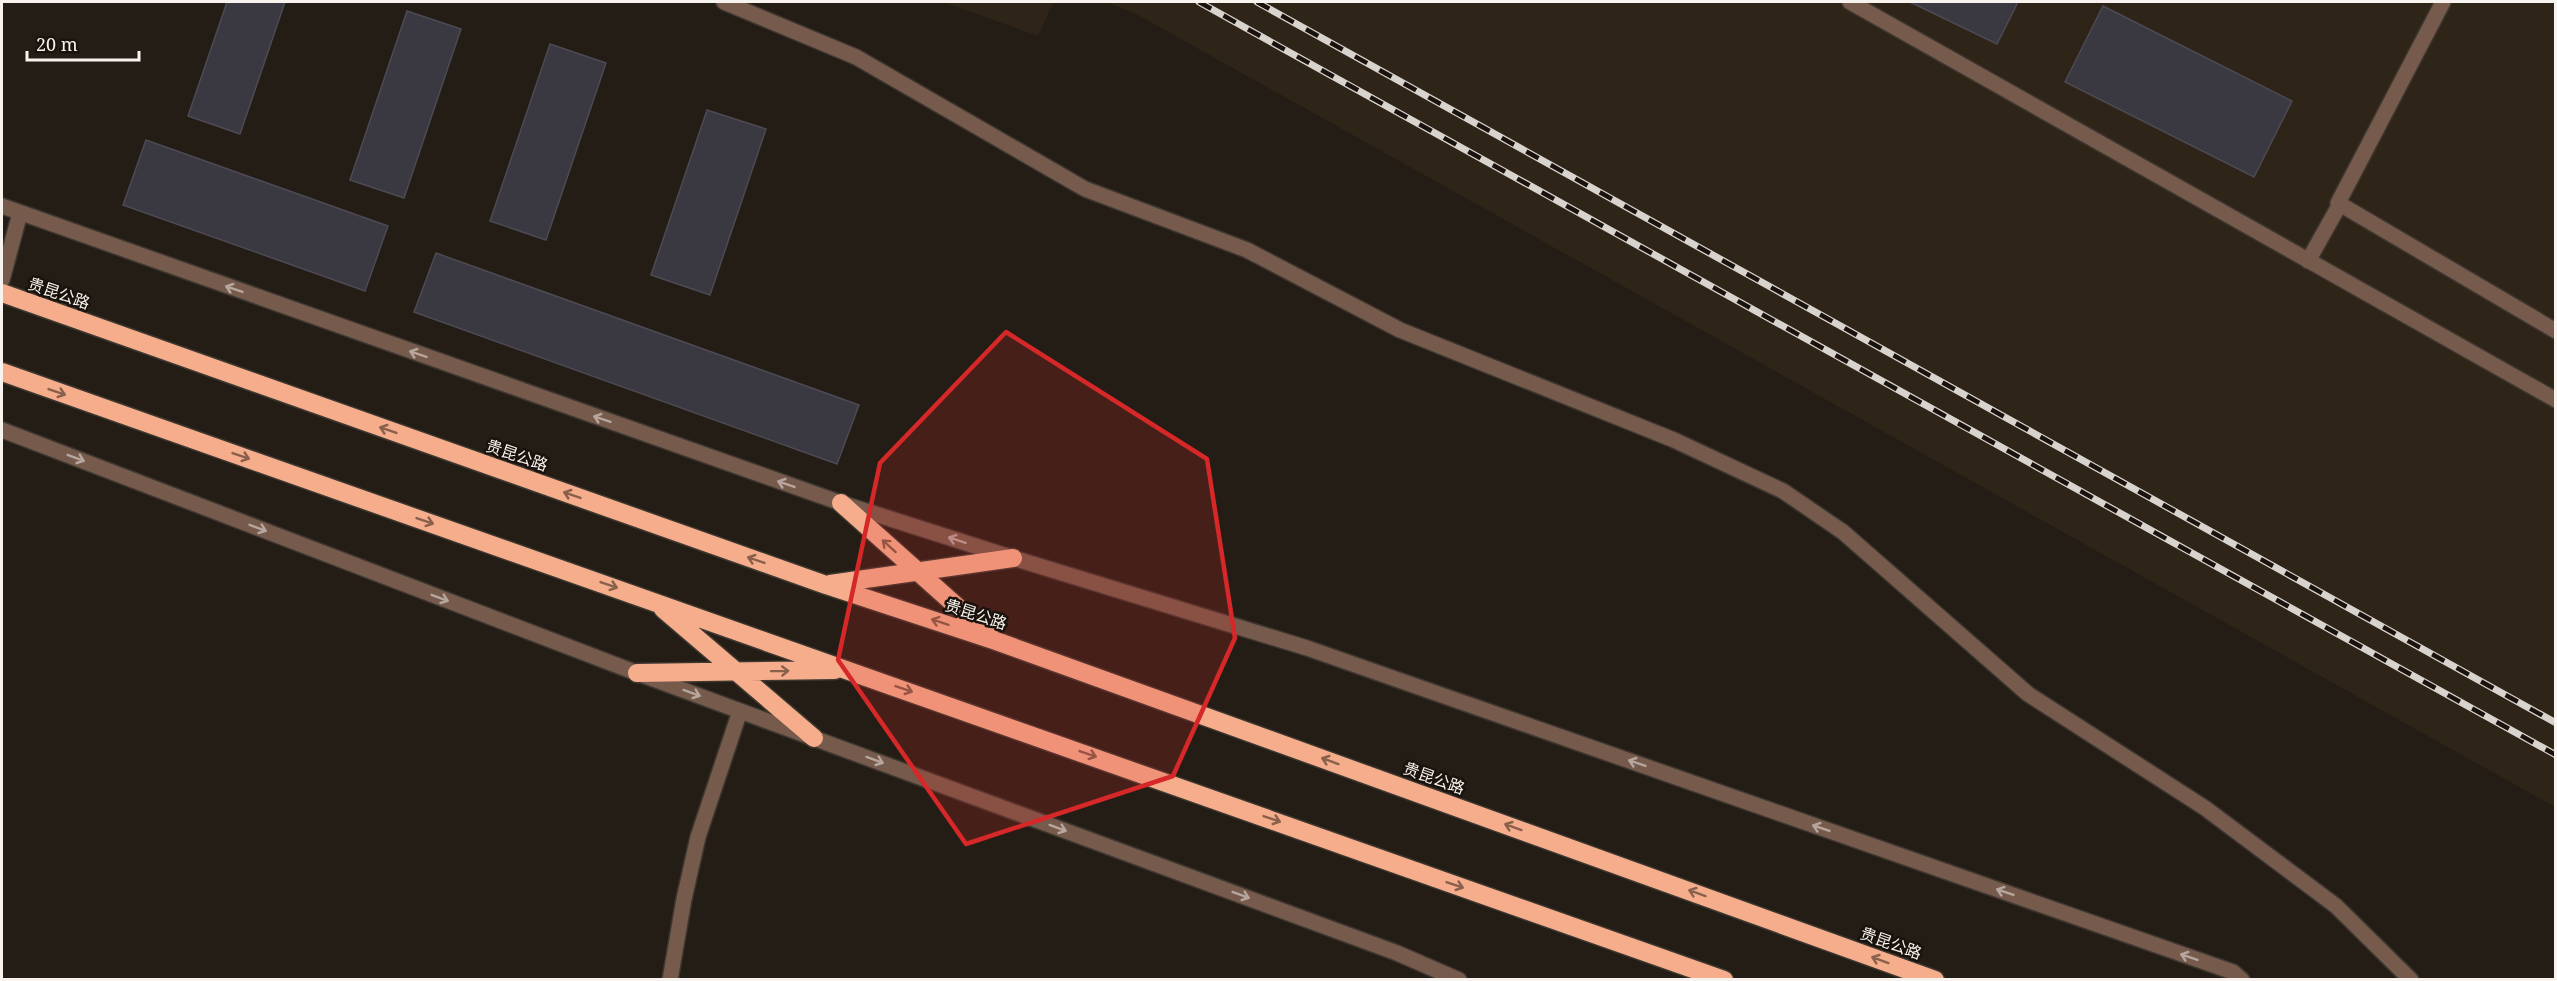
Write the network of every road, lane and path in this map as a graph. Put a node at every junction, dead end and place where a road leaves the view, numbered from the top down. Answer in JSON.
{"nodes":[{"id":1,"x":724,"y":2,"type":"edge"},
{"id":2,"x":1850,"y":2,"type":"edge"},
{"id":3,"x":2443,"y":2,"type":"edge"},
{"id":4,"x":2340,"y":204,"type":"junction"},
{"id":5,"x":2,"y":206,"type":"edge"},
{"id":6,"x":20,"y":213,"type":"junction"},
{"id":7,"x":2308,"y":261,"type":"junction"},
{"id":8,"x":2,"y":280,"type":"edge"},
{"id":9,"x":2,"y":293,"type":"edge"},
{"id":10,"x":2556,"y":331,"type":"edge"},
{"id":11,"x":2,"y":372,"type":"edge"},
{"id":12,"x":2556,"y":400,"type":"edge"},
{"id":13,"x":2,"y":430,"type":"edge"},
{"id":14,"x":841,"y":503,"type":"junction"},
{"id":15,"x":1013,"y":558,"type":"junction"},
{"id":16,"x":919,"y":572,"type":"junction"},
{"id":17,"x":826,"y":585,"type":"junction"},
{"id":18,"x":655,"y":602,"type":"junction"},
{"id":19,"x":996,"y":641,"type":"junction"},
{"id":20,"x":849,"y":670,"type":"junction"},
{"id":21,"x":736,"y":672,"type":"junction"},
{"id":22,"x":637,"y":673,"type":"junction"},
{"id":23,"x":740,"y":711,"type":"junction"},
{"id":24,"x":814,"y":738,"type":"junction"},
{"id":25,"x":670,"y":980,"type":"edge"},
{"id":26,"x":1459,"y":980,"type":"edge"},
{"id":27,"x":1724,"y":980,"type":"edge"},
{"id":28,"x":1935,"y":980,"type":"edge"},
{"id":29,"x":2242,"y":980,"type":"edge"},
{"id":30,"x":2411,"y":980,"type":"edge"}],
"edges":[{"from":1,"to":30,"type":"street"},
{"from":2,"to":7,"type":"street"},
{"from":3,"to":4,"type":"street"},
{"from":4,"to":7,"type":"street"},
{"from":4,"to":10,"type":"street"},
{"from":5,"to":6,"type":"street"},
{"from":6,"to":8,"type":"street"},
{"from":14,"to":6,"type":"street","one_way":true},
{"from":7,"to":12,"type":"street"},
{"from":17,"to":9,"type":"highway","name":"贵昆公路","one_way":true},
{"from":11,"to":18,"type":"highway","one_way":true},
{"from":13,"to":22,"type":"street","one_way":true},
{"from":15,"to":14,"type":"street","one_way":true},
{"from":16,"to":14,"type":"highway","one_way":true},
{"from":15,"to":16,"type":"highway"},
{"from":29,"to":15,"type":"street","one_way":true},
{"from":16,"to":17,"type":"highway"},
{"from":16,"to":19,"type":"highway"},
{"from":19,"to":17,"type":"highway","name":"贵昆公路","one_way":true},
{"from":18,"to":20,"type":"highway"},
{"from":18,"to":21,"type":"highway"},
{"from":28,"to":19,"type":"highway","name":"贵昆公路","one_way":true},
{"from":21,"to":20,"type":"highway","one_way":true},
{"from":20,"to":27,"type":"highway","one_way":true},
{"from":21,"to":22,"type":"highway"},
{"from":21,"to":24,"type":"highway"},
{"from":22,"to":23,"type":"street","one_way":true},
{"from":23,"to":24,"type":"street"},
{"from":23,"to":25,"type":"street"},
{"from":24,"to":26,"type":"street","one_way":true}]}
